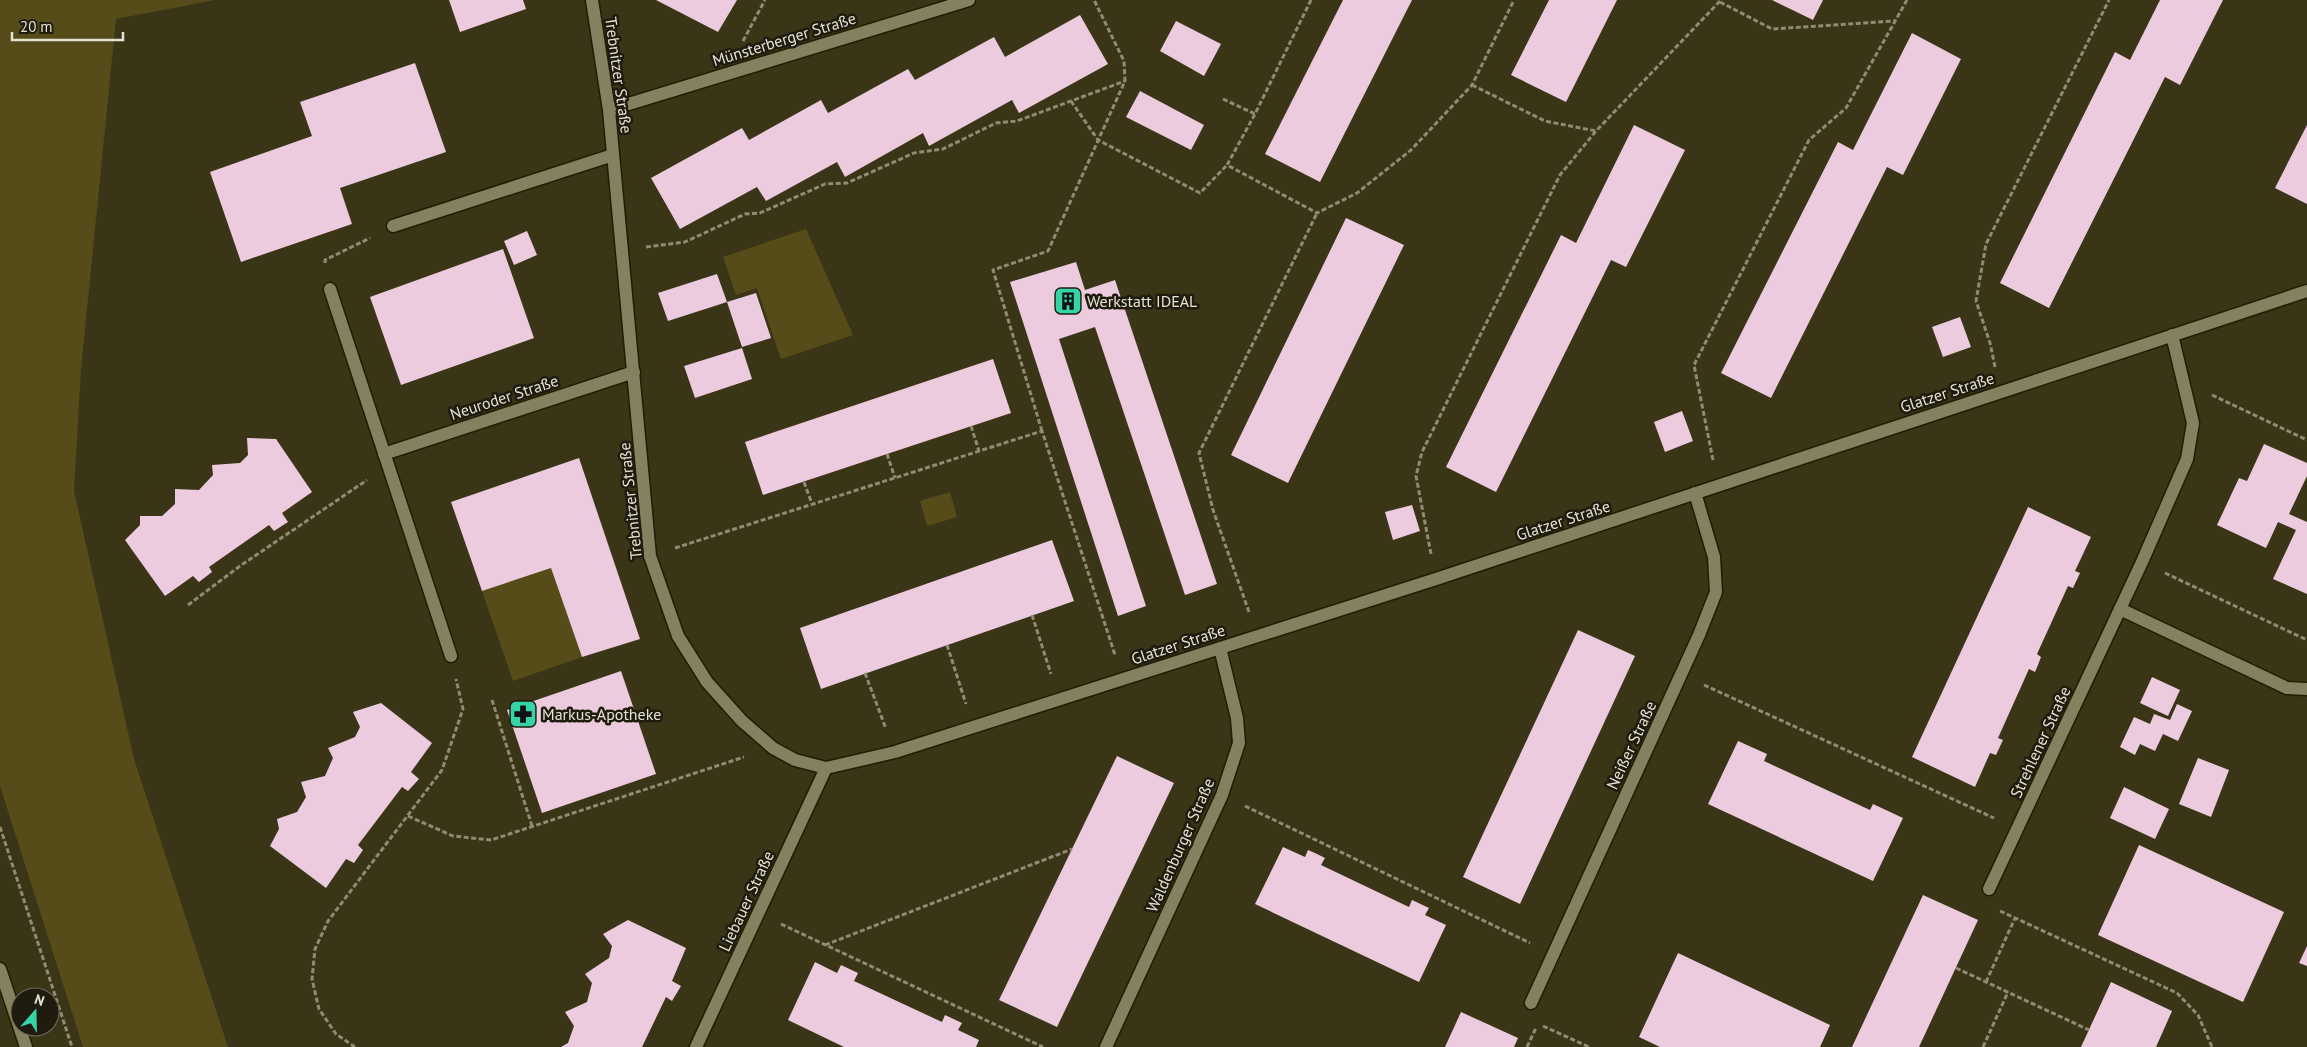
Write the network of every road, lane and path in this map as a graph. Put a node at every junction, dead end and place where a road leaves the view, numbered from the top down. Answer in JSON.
{"nodes":[{"id":1,"x":592,"y":0,"type":"edge"},
{"id":2,"x":765,"y":0,"type":"edge"},
{"id":3,"x":969,"y":0,"type":"edge"},
{"id":4,"x":1094,"y":0,"type":"edge"},
{"id":5,"x":1311,"y":0,"type":"edge"},
{"id":6,"x":1514,"y":0,"type":"edge"},
{"id":7,"x":1906,"y":0,"type":"edge"},
{"id":8,"x":2109,"y":0,"type":"edge"},
{"id":9,"x":1720,"y":1,"type":"edge"},
{"id":10,"x":1895,"y":21,"type":"junction"},
{"id":11,"x":725,"y":74,"type":"junction"},
{"id":12,"x":1125,"y":81,"type":"junction"},
{"id":13,"x":1472,"y":85,"type":"junction"},
{"id":14,"x":1224,"y":99,"type":"dead end"},
{"id":15,"x":1071,"y":101,"type":"junction"},
{"id":16,"x":609,"y":110,"type":"junction"},
{"id":17,"x":1255,"y":114,"type":"junction"},
{"id":18,"x":1596,"y":131,"type":"junction"},
{"id":19,"x":1098,"y":140,"type":"junction"},
{"id":20,"x":613,"y":155,"type":"junction"},
{"id":21,"x":1227,"y":165,"type":"junction"},
{"id":22,"x":1316,"y":214,"type":"junction"},
{"id":23,"x":393,"y":226,"type":"joint"},
{"id":24,"x":622,"y":251,"type":"junction"},
{"id":25,"x":330,"y":289,"type":"joint"},
{"id":26,"x":2307,"y":290,"type":"edge"},
{"id":27,"x":2172,"y":335,"type":"junction"},
{"id":28,"x":634,"y":372,"type":"junction"},
{"id":29,"x":2184,"y":382,"type":"junction"},
{"id":30,"x":2000,"y":391,"type":"junction"},
{"id":31,"x":971,"y":426,"type":"dead end"},
{"id":32,"x":1042,"y":431,"type":"junction"},
{"id":33,"x":2307,"y":440,"type":"edge"},
{"id":34,"x":979,"y":451,"type":"junction"},
{"id":35,"x":887,"y":454,"type":"dead end"},
{"id":36,"x":386,"y":460,"type":"junction"},
{"id":37,"x":895,"y":478,"type":"junction"},
{"id":38,"x":804,"y":482,"type":"dead end"},
{"id":39,"x":1718,"y":485,"type":"junction"},
{"id":40,"x":1695,"y":493,"type":"junction"},
{"id":41,"x":812,"y":504,"type":"junction"},
{"id":42,"x":650,"y":556,"type":"junction"},
{"id":43,"x":2142,"y":562,"type":"junction"},
{"id":44,"x":1436,"y":579,"type":"junction"},
{"id":45,"x":188,"y":605,"type":"dead end"},
{"id":46,"x":2120,"y":609,"type":"junction"},
{"id":47,"x":1032,"y":615,"type":"dead end"},
{"id":48,"x":1258,"y":636,"type":"junction"},
{"id":49,"x":2307,"y":640,"type":"edge"},
{"id":50,"x":948,"y":645,"type":"dead end"},
{"id":51,"x":1220,"y":648,"type":"junction"},
{"id":52,"x":451,"y":656,"type":"joint"},
{"id":53,"x":865,"y":673,"type":"dead end"},
{"id":54,"x":1681,"y":675,"type":"junction"},
{"id":55,"x":1122,"y":679,"type":"junction"},
{"id":56,"x":2307,"y":689,"type":"edge"},
{"id":57,"x":1059,"y":699,"type":"junction"},
{"id":58,"x":492,"y":700,"type":"dead end"},
{"id":59,"x":973,"y":727,"type":"junction"},
{"id":60,"x":773,"y":748,"type":"junction"},
{"id":61,"x":895,"y":752,"type":"junction"},
{"id":62,"x":826,"y":768,"type":"junction"},
{"id":63,"x":1222,"y":795,"type":"junction"},
{"id":64,"x":408,"y":816,"type":"junction"},
{"id":65,"x":532,"y":826,"type":"junction"},
{"id":66,"x":0,"y":827,"type":"edge"},
{"id":67,"x":2017,"y":828,"type":"junction"},
{"id":68,"x":1072,"y":849,"type":"dead end"},
{"id":69,"x":1989,"y":888,"type":"joint"},
{"id":70,"x":758,"y":913,"type":"junction"},
{"id":71,"x":2016,"y":918,"type":"junction"},
{"id":72,"x":824,"y":945,"type":"junction"},
{"id":73,"x":1553,"y":954,"type":"junction"},
{"id":74,"x":1956,"y":968,"type":"dead end"},
{"id":75,"x":0,"y":969,"type":"edge"},
{"id":76,"x":1986,"y":982,"type":"junction"},
{"id":77,"x":2008,"y":992,"type":"junction"},
{"id":78,"x":1531,"y":1003,"type":"dead end"},
{"id":79,"x":2089,"y":1030,"type":"dead end"},
{"id":80,"x":26,"y":1047,"type":"edge"},
{"id":81,"x":72,"y":1047,"type":"edge"},
{"id":82,"x":355,"y":1047,"type":"edge"},
{"id":83,"x":696,"y":1047,"type":"edge"},
{"id":84,"x":1043,"y":1047,"type":"edge"},
{"id":85,"x":1106,"y":1047,"type":"edge"},
{"id":86,"x":1527,"y":1047,"type":"edge"},
{"id":87,"x":1589,"y":1047,"type":"edge"},
{"id":88,"x":1983,"y":1047,"type":"edge"},
{"id":89,"x":2212,"y":1047,"type":"edge"}],
"edges":[{"from":1,"to":16,"type":"street","name":"Trebnitzer Straße"},
{"from":2,"to":11,"type":"path"},
{"from":3,"to":11,"type":"street","name":"Münsterberger Straße"},
{"from":4,"to":12,"type":"path"},
{"from":5,"to":17,"type":"path"},
{"from":6,"to":13,"type":"path"},
{"from":7,"to":10,"type":"path"},
{"from":8,"to":30,"type":"path"},
{"from":9,"to":10,"type":"path"},
{"from":9,"to":18,"type":"path"},
{"from":10,"to":39,"type":"path"},
{"from":11,"to":16,"type":"street","name":"Münsterberger Straße"},
{"from":12,"to":15,"type":"path"},
{"from":12,"to":19,"type":"path"},
{"from":13,"to":18,"type":"path"},
{"from":13,"to":22,"type":"path"},
{"from":14,"to":17,"type":"path"},
{"from":15,"to":19,"type":"path"},
{"from":15,"to":24,"type":"path"},
{"from":16,"to":20,"type":"street","name":"Trebnitzer Straße"},
{"from":17,"to":21,"type":"path"},
{"from":18,"to":44,"type":"path"},
{"from":19,"to":21,"type":"path"},
{"from":19,"to":32,"type":"path"},
{"from":20,"to":23,"type":"street","name":"Trebnitzer Straße"},
{"from":20,"to":24,"type":"street","name":"Trebnitzer Straße"},
{"from":21,"to":22,"type":"path"},
{"from":22,"to":48,"type":"path"},
{"from":23,"to":25,"type":"path"},
{"from":24,"to":28,"type":"street","name":"Trebnitzer Straße"},
{"from":25,"to":36,"type":"street"},
{"from":26,"to":27,"type":"street","name":"Glatzer Straße"},
{"from":27,"to":29,"type":"street","name":"Strehlener Straße"},
{"from":27,"to":30,"type":"street","name":"Glatzer Straße"},
{"from":28,"to":36,"type":"street","name":"Neuroder Straße"},
{"from":28,"to":42,"type":"street","name":"Trebnitzer Straße"},
{"from":29,"to":33,"type":"path"},
{"from":29,"to":43,"type":"street","name":"Strehlener Straße"},
{"from":30,"to":39,"type":"street","name":"Glatzer Straße"},
{"from":31,"to":34,"type":"path"},
{"from":32,"to":34,"type":"path"},
{"from":32,"to":55,"type":"path"},
{"from":34,"to":37,"type":"path"},
{"from":35,"to":37,"type":"path"},
{"from":36,"to":45,"type":"path"},
{"from":36,"to":52,"type":"street"},
{"from":37,"to":41,"type":"path"},
{"from":38,"to":41,"type":"path"},
{"from":39,"to":40,"type":"street","name":"Glatzer Straße"},
{"from":40,"to":44,"type":"street","name":"Glatzer Straße"},
{"from":40,"to":54,"type":"street","name":"Neißer Straße"},
{"from":41,"to":42,"type":"path"},
{"from":42,"to":60,"type":"street","name":"Trebnitzer Straße"},
{"from":43,"to":46,"type":"street","name":"Strehlener Straße"},
{"from":43,"to":49,"type":"path"},
{"from":44,"to":48,"type":"street","name":"Glatzer Straße"},
{"from":46,"to":56,"type":"street"},
{"from":46,"to":67,"type":"street","name":"Strehlener Straße"},
{"from":47,"to":57,"type":"path"},
{"from":48,"to":51,"type":"street","name":"Glatzer Straße"},
{"from":50,"to":59,"type":"path"},
{"from":51,"to":55,"type":"street","name":"Glatzer Straße"},
{"from":51,"to":63,"type":"street","name":"Waldenburger Straße"},
{"from":52,"to":64,"type":"path"},
{"from":53,"to":61,"type":"path"},
{"from":54,"to":67,"type":"path"},
{"from":54,"to":73,"type":"street","name":"Neißer Straße"},
{"from":55,"to":57,"type":"street","name":"Glatzer Straße"},
{"from":57,"to":59,"type":"street","name":"Glatzer Straße"},
{"from":58,"to":65,"type":"path"},
{"from":59,"to":61,"type":"street","name":"Glatzer Straße"},
{"from":60,"to":62,"type":"street","name":"Trebnitzer Straße"},
{"from":60,"to":65,"type":"path"},
{"from":61,"to":62,"type":"street","name":"Glatzer Straße"},
{"from":62,"to":70,"type":"street","name":"Liebauer Straße"},
{"from":63,"to":73,"type":"path"},
{"from":63,"to":85,"type":"street","name":"Waldenburger Straße"},
{"from":64,"to":65,"type":"path"},
{"from":64,"to":82,"type":"path"},
{"from":66,"to":81,"type":"path"},
{"from":67,"to":69,"type":"street","name":"Strehlener Straße"},
{"from":68,"to":72,"type":"path"},
{"from":69,"to":71,"type":"path"},
{"from":70,"to":72,"type":"path"},
{"from":70,"to":83,"type":"street","name":"Liebauer Straße"},
{"from":71,"to":76,"type":"path"},
{"from":71,"to":89,"type":"path"},
{"from":72,"to":84,"type":"path"},
{"from":73,"to":78,"type":"street","name":"Neißer Straße"},
{"from":74,"to":76,"type":"path"},
{"from":75,"to":80,"type":"street"},
{"from":76,"to":77,"type":"path"},
{"from":77,"to":79,"type":"path"},
{"from":77,"to":88,"type":"path"},
{"from":86,"to":87,"type":"path"}]}
